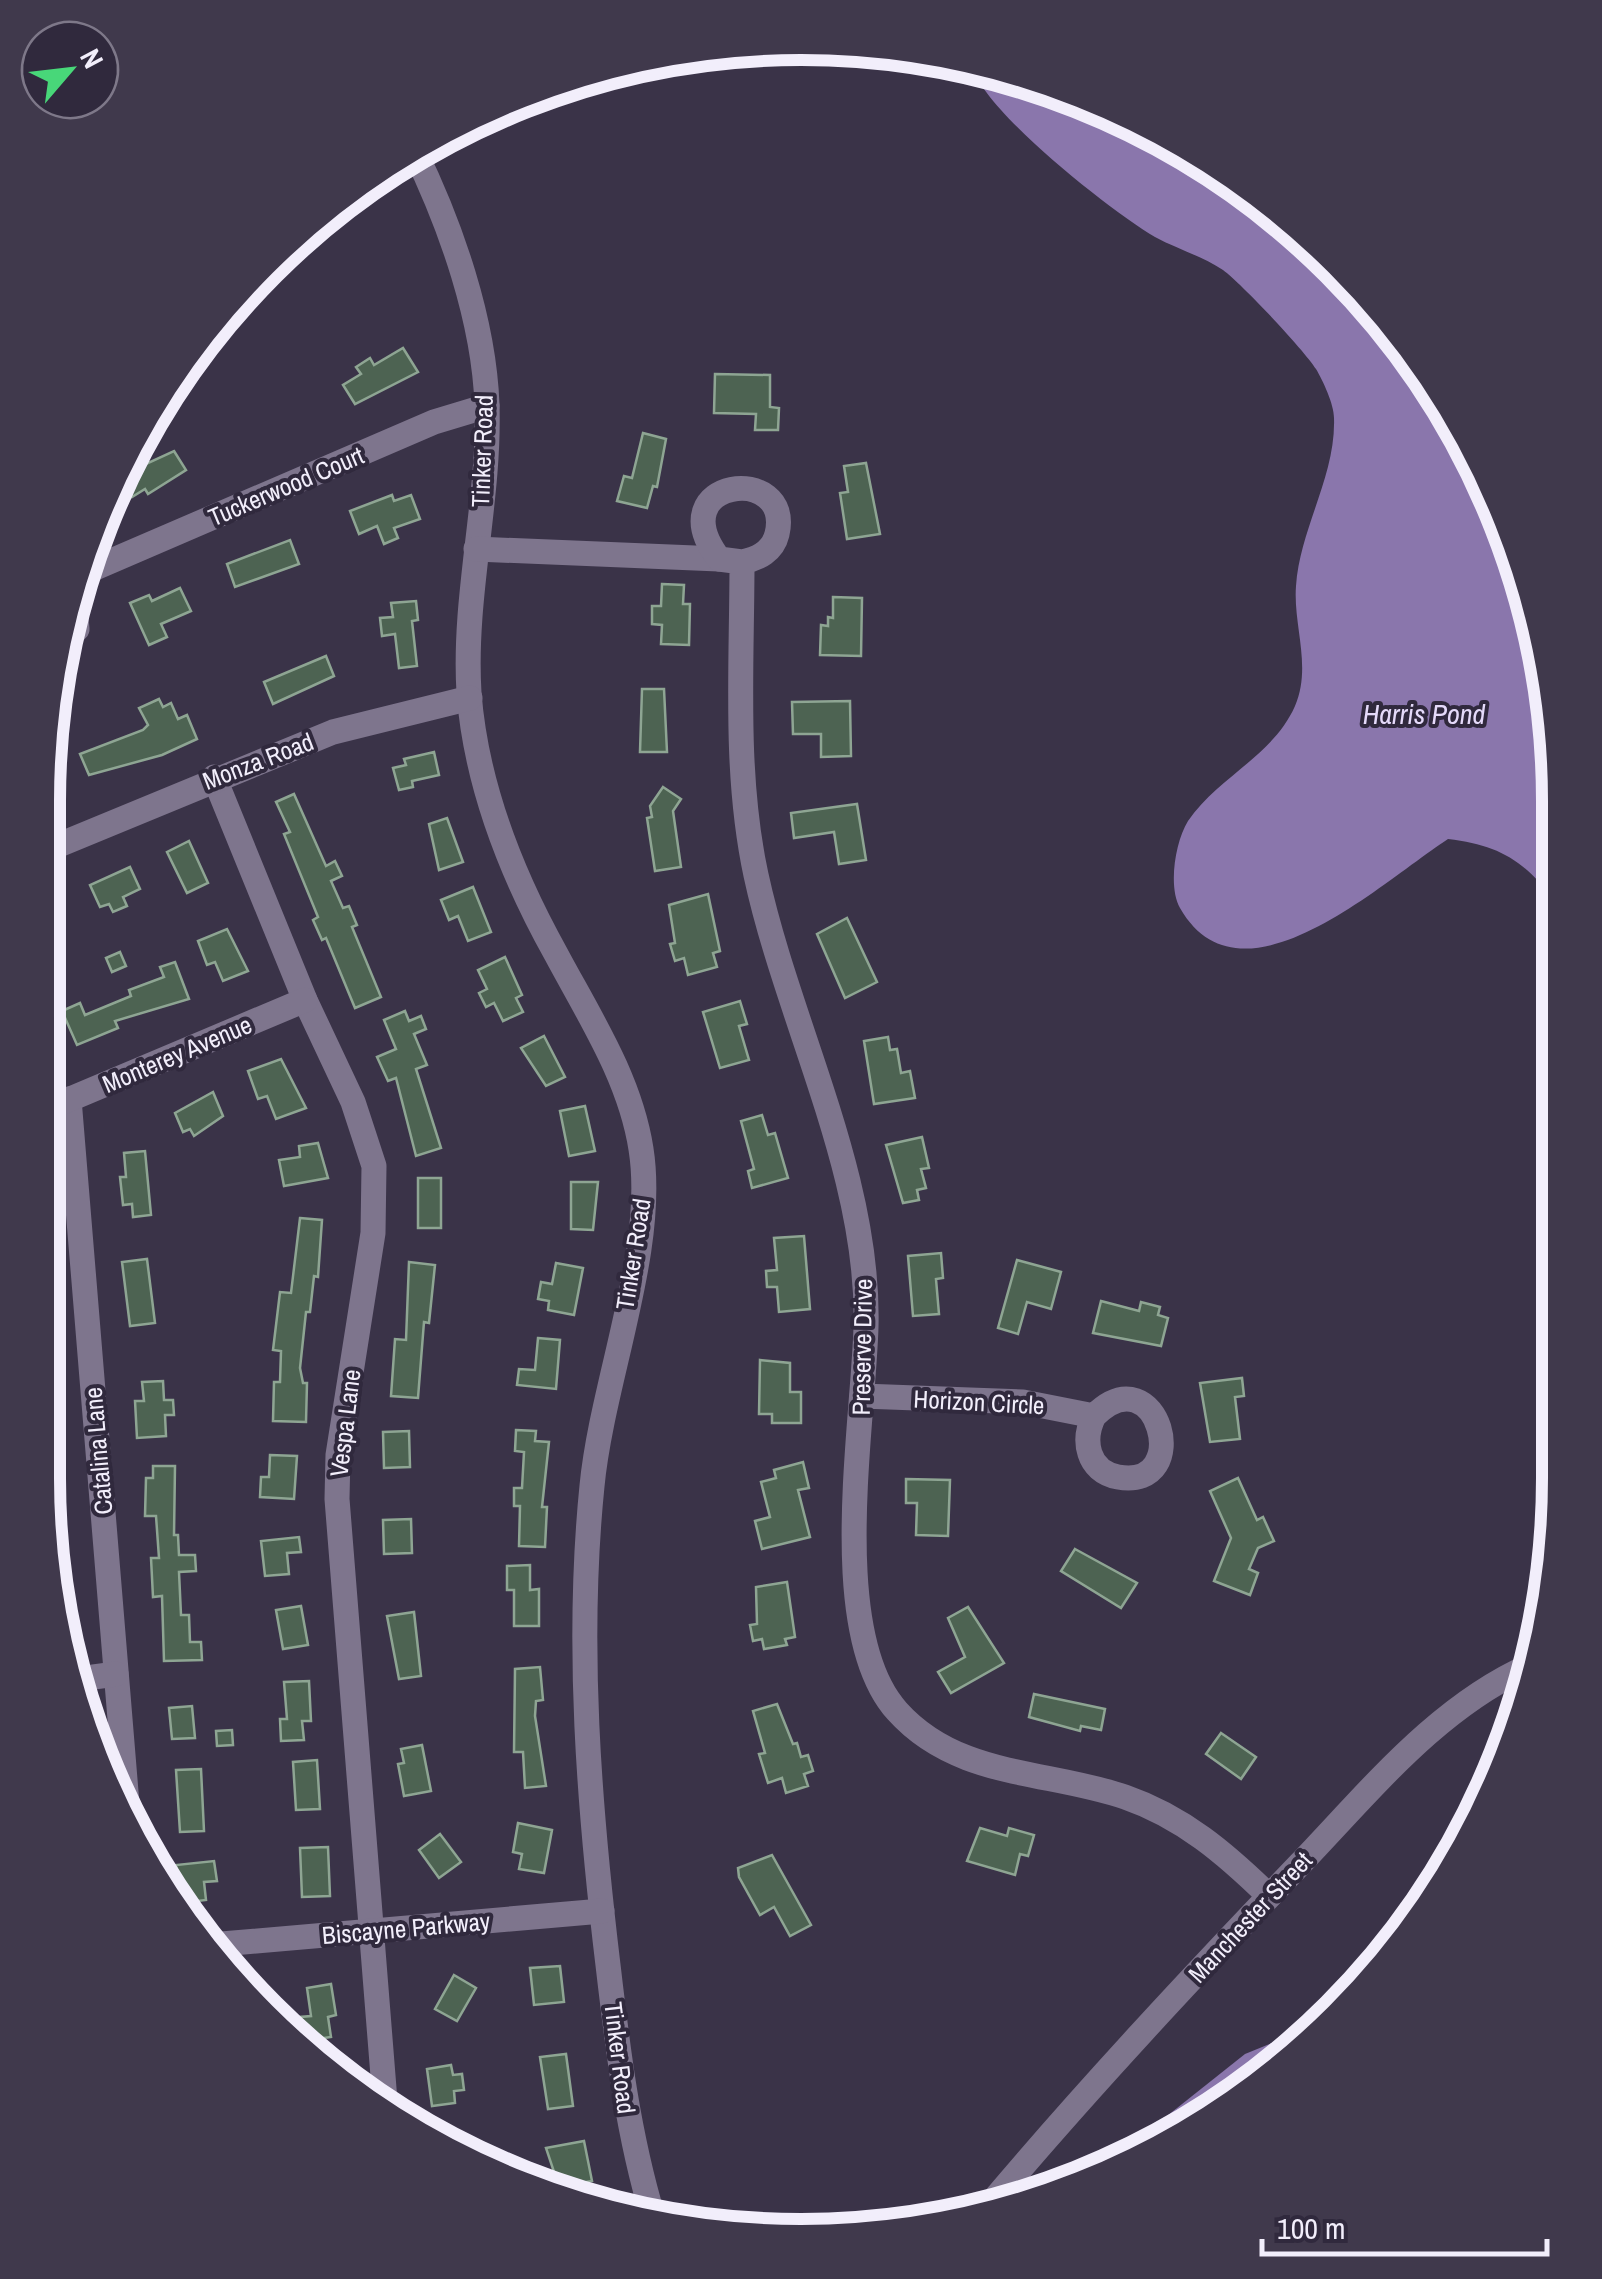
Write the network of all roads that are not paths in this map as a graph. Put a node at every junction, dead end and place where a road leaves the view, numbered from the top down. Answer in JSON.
{"nodes":[{"id":1,"x":421,"y":165,"type":"edge"},
{"id":2,"x":487,"y":406,"type":"junction"},
{"id":3,"x":476,"y":549,"type":"junction"},
{"id":4,"x":98,"y":567,"type":"edge"},
{"id":5,"x":470,"y":698,"type":"junction"},
{"id":6,"x":214,"y":777,"type":"junction"},
{"id":7,"x":60,"y":844,"type":"edge"},
{"id":8,"x":304,"y":1000,"type":"junction"},
{"id":9,"x":60,"y":1103,"type":"edge"},
{"id":10,"x":60,"y":1113,"type":"edge"},
{"id":11,"x":862,"y":1396,"type":"junction"},
{"id":12,"x":1094,"y":1416,"type":"dead end"},
{"id":13,"x":1516,"y":1673,"type":"edge"},
{"id":14,"x":116,"y":1674,"type":"junction"},
{"id":15,"x":87,"y":1678,"type":"edge"},
{"id":16,"x":125,"y":1782,"type":"edge"},
{"id":17,"x":1269,"y":1896,"type":"junction"},
{"id":18,"x":602,"y":1911,"type":"junction"},
{"id":19,"x":370,"y":1932,"type":"junction"},
{"id":20,"x":225,"y":1944,"type":"edge"},
{"id":21,"x":385,"y":2091,"type":"edge"},
{"id":22,"x":1002,"y":2191,"type":"edge"},
{"id":23,"x":649,"y":2203,"type":"edge"}],
"edges":[{"from":1,"to":2,"type":"street","name":"Tinker Road"},
{"from":2,"to":3,"type":"street","name":"Tinker Road"},
{"from":2,"to":4,"type":"street","name":"Tuckerwood Court"},
{"from":3,"to":5,"type":"street","name":"Tinker Road"},
{"from":3,"to":11,"type":"street","name":"Preserve Drive"},
{"from":5,"to":6,"type":"street","name":"Monza Road"},
{"from":5,"to":18,"type":"street","name":"Tinker Road"},
{"from":6,"to":7,"type":"street","name":"Monza Road"},
{"from":6,"to":8,"type":"street","name":"Vespa Lane"},
{"from":8,"to":9,"type":"street","name":"Monterey Avenue"},
{"from":8,"to":19,"type":"street","name":"Vespa Lane"},
{"from":10,"to":14,"type":"street","name":"Catalina Lane"},
{"from":11,"to":12,"type":"street","name":"Horizon Circle"},
{"from":11,"to":17,"type":"street","name":"Preserve Drive"},
{"from":13,"to":17,"type":"street","name":"Manchester Street"},
{"from":14,"to":15,"type":"street"},
{"from":14,"to":16,"type":"street","name":"Catalina Lane"},
{"from":17,"to":22,"type":"street","name":"Manchester Street"},
{"from":18,"to":19,"type":"street","name":"Biscayne Parkway"},
{"from":18,"to":23,"type":"street","name":"Tinker Road"},
{"from":19,"to":20,"type":"street","name":"Biscayne Parkway"},
{"from":19,"to":21,"type":"street","name":"Vespa Lane"}]}
